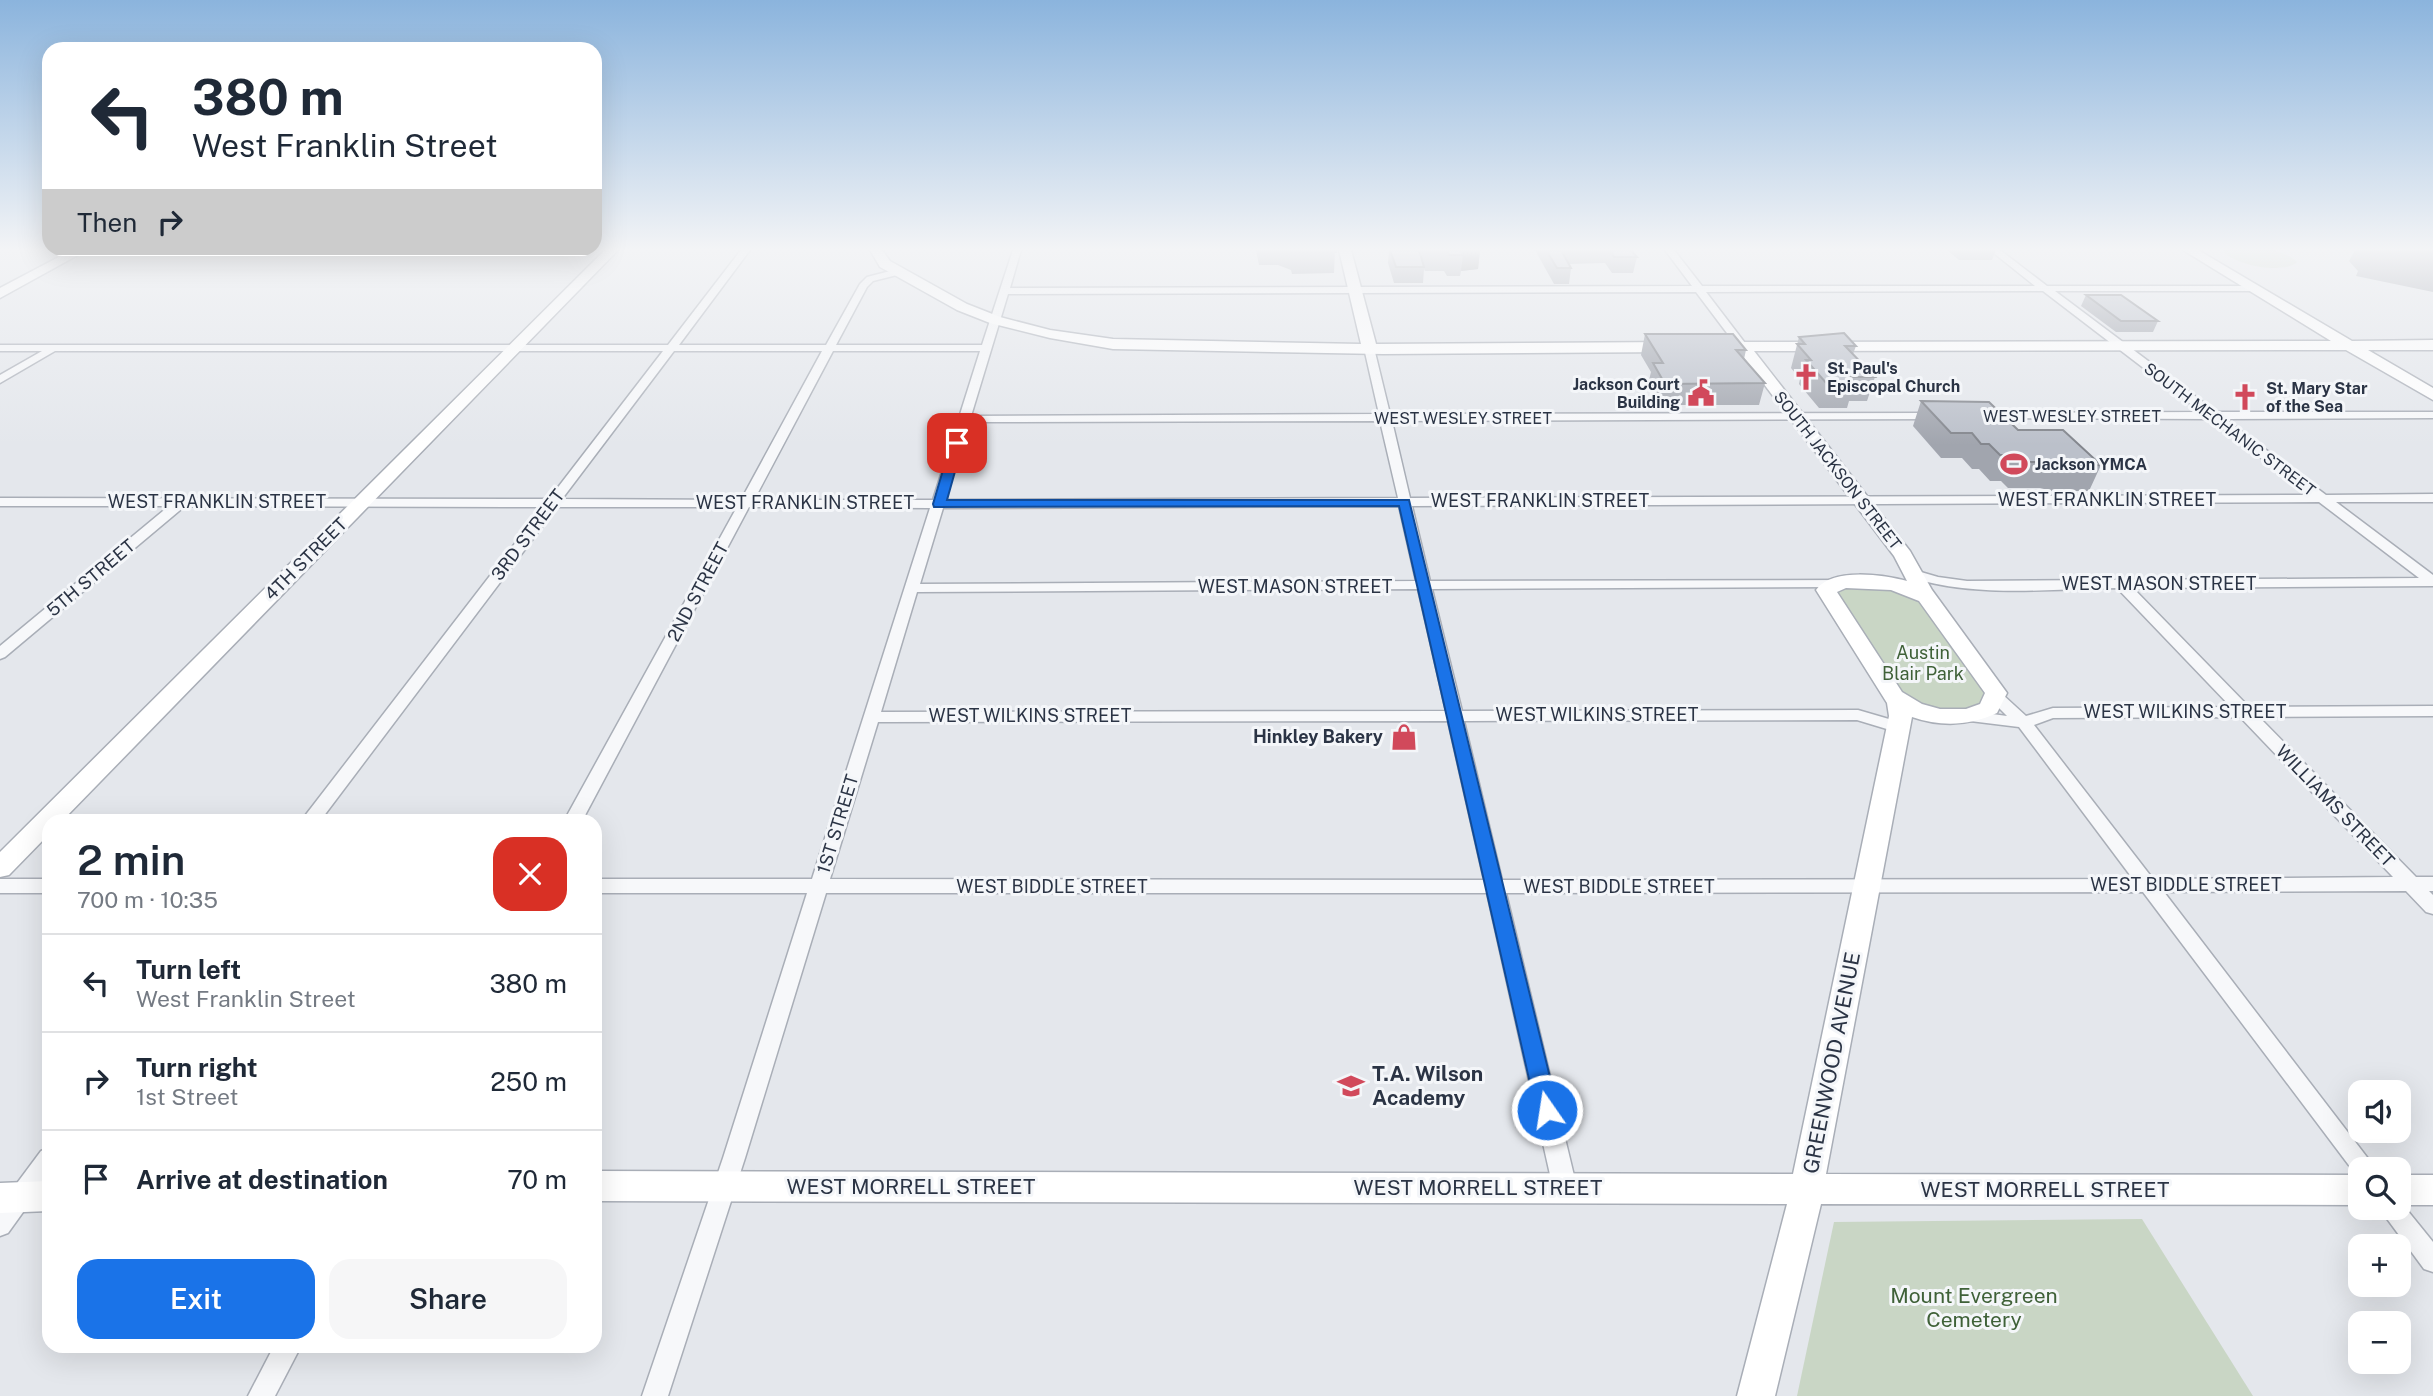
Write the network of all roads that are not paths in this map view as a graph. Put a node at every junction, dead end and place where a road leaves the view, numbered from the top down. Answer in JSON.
{"nodes":[{"id":1,"x":547,"y":315,"type":"edge"},
{"id":2,"x":696,"y":315,"type":"edge"},
{"id":3,"x":847,"y":315,"type":"edge"},
{"id":4,"x":983,"y":315,"type":"edge"},
{"id":5,"x":997,"y":315,"type":"edge"},
{"id":6,"x":1361,"y":315,"type":"edge"},
{"id":7,"x":1719,"y":315,"type":"edge"},
{"id":8,"x":2080,"y":315,"type":"edge"},
{"id":9,"x":2298,"y":315,"type":"edge"},
{"id":10,"x":995,"y":320,"type":"junction"},
{"id":11,"x":2433,"y":345,"type":"edge"},
{"id":12,"x":2350,"y":346,"type":"junction"},
{"id":13,"x":1743,"y":347,"type":"junction"},
{"id":14,"x":2121,"y":347,"type":"junction"},
{"id":15,"x":0,"y":348,"type":"edge"},
{"id":16,"x":53,"y":348,"type":"junction"},
{"id":17,"x":514,"y":348,"type":"junction"},
{"id":18,"x":671,"y":348,"type":"junction"},
{"id":19,"x":829,"y":348,"type":"junction"},
{"id":20,"x":985,"y":348,"type":"junction"},
{"id":21,"x":1369,"y":348,"type":"junction"},
{"id":22,"x":0,"y":380,"type":"edge"},
{"id":23,"x":2433,"y":395,"type":"edge"},
{"id":24,"x":2433,"y":415,"type":"edge"},
{"id":25,"x":1797,"y":416,"type":"junction"},
{"id":26,"x":1944,"y":416,"type":"edge"},
{"id":27,"x":1965,"y":416,"type":"edge"},
{"id":28,"x":2213,"y":416,"type":"junction"},
{"id":29,"x":1385,"y":418,"type":"junction"},
{"id":30,"x":964,"y":419,"type":"junction"},
{"id":31,"x":2433,"y":498,"type":"edge"},
{"id":32,"x":2324,"y":499,"type":"junction"},
{"id":33,"x":1861,"y":500,"type":"junction"},
{"id":34,"x":182,"y":502,"type":"junction"},
{"id":35,"x":362,"y":502,"type":"junction"},
{"id":36,"x":1405,"y":502,"type":"junction"},
{"id":37,"x":552,"y":503,"type":"junction"},
{"id":38,"x":746,"y":503,"type":"junction"},
{"id":39,"x":2,"y":504,"type":"edge"},
{"id":40,"x":939,"y":504,"type":"junction"},
{"id":41,"x":1914,"y":574,"type":"junction"},
{"id":42,"x":1889,"y":582,"type":"junction"},
{"id":43,"x":2433,"y":582,"type":"edge"},
{"id":44,"x":2121,"y":584,"type":"junction"},
{"id":45,"x":1423,"y":586,"type":"junction"},
{"id":46,"x":910,"y":588,"type":"junction"},
{"id":47,"x":1832,"y":589,"type":"junction"},
{"id":48,"x":1926,"y":597,"type":"junction"},
{"id":49,"x":0,"y":654,"type":"edge"},
{"id":50,"x":1894,"y":696,"type":"junction"},
{"id":51,"x":1996,"y":697,"type":"junction"},
{"id":52,"x":2433,"y":711,"type":"edge"},
{"id":53,"x":2245,"y":712,"type":"junction"},
{"id":54,"x":1454,"y":715,"type":"junction"},
{"id":55,"x":1940,"y":716,"type":"junction"},
{"id":56,"x":1970,"y":716,"type":"junction"},
{"id":57,"x":871,"y":717,"type":"junction"},
{"id":58,"x":2024,"y":723,"type":"junction"},
{"id":59,"x":1900,"y":728,"type":"junction"},
{"id":60,"x":53,"y":814,"type":"edge"},
{"id":61,"x":315,"y":814,"type":"edge"},
{"id":62,"x":577,"y":814,"type":"edge"},
{"id":63,"x":42,"y":826,"type":"edge"},
{"id":64,"x":0,"y":868,"type":"edge"},
{"id":65,"x":2410,"y":884,"type":"junction"},
{"id":66,"x":2433,"y":884,"type":"edge"},
{"id":67,"x":2149,"y":885,"type":"junction"},
{"id":68,"x":0,"y":886,"type":"edge"},
{"id":69,"x":42,"y":886,"type":"edge"},
{"id":70,"x":602,"y":886,"type":"edge"},
{"id":71,"x":819,"y":887,"type":"junction"},
{"id":72,"x":1497,"y":887,"type":"junction"},
{"id":73,"x":1868,"y":887,"type":"junction"},
{"id":74,"x":2433,"y":907,"type":"edge"},
{"id":75,"x":2356,"y":1157,"type":"edge"},
{"id":76,"x":42,"y":1169,"type":"edge"},
{"id":77,"x":724,"y":1185,"type":"junction"},
{"id":78,"x":602,"y":1186,"type":"edge"},
{"id":79,"x":1565,"y":1188,"type":"junction"},
{"id":80,"x":1806,"y":1190,"type":"junction"},
{"id":81,"x":2348,"y":1190,"type":"edge"},
{"id":82,"x":2411,"y":1190,"type":"edge"},
{"id":83,"x":2433,"y":1190,"type":"edge"},
{"id":84,"x":24,"y":1197,"type":"edge"},
{"id":85,"x":2402,"y":1220,"type":"edge"},
{"id":86,"x":0,"y":1225,"type":"edge"},
{"id":87,"x":2433,"y":1261,"type":"edge"},
{"id":88,"x":284,"y":1353,"type":"edge"},
{"id":89,"x":261,"y":1396,"type":"edge"},
{"id":90,"x":655,"y":1396,"type":"edge"},
{"id":91,"x":1756,"y":1396,"type":"edge"}],
"edges":[{"from":1,"to":17,"type":"street","name":"4TH STREET"},
{"from":2,"to":18,"type":"street","name":"3RD STREET"},
{"from":3,"to":19,"type":"street","name":"2ND STREET"},
{"from":4,"to":10,"type":"street"},
{"from":5,"to":10,"type":"street","name":"1ST STREET"},
{"from":6,"to":21,"type":"street"},
{"from":7,"to":13,"type":"street","name":"SOUTH JACKSON STREET"},
{"from":8,"to":14,"type":"street","name":"SOUTH MECHANIC STREET"},
{"from":9,"to":12,"type":"street"},
{"from":10,"to":20,"type":"street","name":"1ST STREET"},
{"from":10,"to":21,"type":"street"},
{"from":11,"to":12,"type":"street"},
{"from":12,"to":14,"type":"street"},
{"from":12,"to":23,"type":"street"},
{"from":13,"to":14,"type":"street"},
{"from":13,"to":21,"type":"street"},
{"from":13,"to":25,"type":"street","name":"SOUTH JACKSON STREET"},
{"from":14,"to":28,"type":"street","name":"SOUTH MECHANIC STREET"},
{"from":15,"to":16,"type":"street"},
{"from":16,"to":17,"type":"street"},
{"from":16,"to":22,"type":"street"},
{"from":17,"to":18,"type":"street"},
{"from":17,"to":35,"type":"street","name":"4TH STREET"},
{"from":18,"to":19,"type":"street"},
{"from":18,"to":37,"type":"street","name":"3RD STREET"},
{"from":19,"to":20,"type":"street"},
{"from":19,"to":38,"type":"street","name":"2ND STREET"},
{"from":20,"to":30,"type":"street","name":"1ST STREET"},
{"from":21,"to":29,"type":"street"},
{"from":24,"to":28,"type":"street","name":"WEST WESLEY STREET"},
{"from":25,"to":26,"type":"street","name":"WEST WESLEY STREET"},
{"from":25,"to":29,"type":"street","name":"WEST WESLEY STREET"},
{"from":25,"to":33,"type":"street","name":"SOUTH JACKSON STREET"},
{"from":27,"to":28,"type":"street","name":"WEST WESLEY STREET"},
{"from":28,"to":32,"type":"street","name":"SOUTH MECHANIC STREET"},
{"from":29,"to":30,"type":"street","name":"WEST WESLEY STREET"},
{"from":29,"to":36,"type":"street"},
{"from":30,"to":40,"type":"street","name":"1ST STREET"},
{"from":31,"to":32,"type":"street","name":"WEST FRANKLIN STREET"},
{"from":32,"to":33,"type":"street","name":"WEST FRANKLIN STREET"},
{"from":32,"to":43,"type":"street","name":"SOUTH MECHANIC STREET"},
{"from":33,"to":36,"type":"street","name":"WEST FRANKLIN STREET"},
{"from":33,"to":41,"type":"street","name":"SOUTH JACKSON STREET"},
{"from":34,"to":35,"type":"street","name":"WEST FRANKLIN STREET"},
{"from":34,"to":39,"type":"street","name":"WEST FRANKLIN STREET"},
{"from":34,"to":49,"type":"street","name":"5TH STREET"},
{"from":35,"to":37,"type":"street","name":"WEST FRANKLIN STREET"},
{"from":35,"to":60,"type":"street","name":"4TH STREET"},
{"from":36,"to":40,"type":"street","name":"WEST FRANKLIN STREET"},
{"from":36,"to":45,"type":"street"},
{"from":37,"to":38,"type":"street","name":"WEST FRANKLIN STREET"},
{"from":37,"to":61,"type":"street","name":"3RD STREET"},
{"from":38,"to":40,"type":"street","name":"WEST FRANKLIN STREET"},
{"from":38,"to":62,"type":"street","name":"2ND STREET"},
{"from":40,"to":46,"type":"street","name":"1ST STREET"},
{"from":41,"to":42,"type":"street"},
{"from":41,"to":44,"type":"street","name":"WEST MASON STREET"},
{"from":41,"to":48,"type":"street","name":"SOUTH JACKSON STREET"},
{"from":42,"to":47,"type":"street"},
{"from":42,"to":48,"type":"street"},
{"from":43,"to":44,"type":"street","name":"WEST MASON STREET"},
{"from":44,"to":53,"type":"street","name":"WILLIAMS STREET"},
{"from":45,"to":46,"type":"street","name":"WEST MASON STREET"},
{"from":45,"to":47,"type":"street","name":"WEST MASON STREET"},
{"from":45,"to":54,"type":"street"},
{"from":46,"to":57,"type":"street","name":"1ST STREET"},
{"from":47,"to":50,"type":"street"},
{"from":48,"to":51,"type":"street","name":"SOUTH JACKSON STREET"},
{"from":50,"to":55,"type":"street","name":"WEST WILKINS STREET"},
{"from":50,"to":59,"type":"street"},
{"from":51,"to":56,"type":"street"},
{"from":51,"to":58,"type":"street","name":"SOUTH JACKSON STREET"},
{"from":52,"to":53,"type":"street","name":"WEST WILKINS STREET"},
{"from":53,"to":58,"type":"street","name":"WEST WILKINS STREET"},
{"from":53,"to":65,"type":"street","name":"WILLIAMS STREET"},
{"from":54,"to":57,"type":"street","name":"WEST WILKINS STREET"},
{"from":54,"to":59,"type":"street","name":"WEST WILKINS STREET"},
{"from":54,"to":72,"type":"street"},
{"from":55,"to":56,"type":"street","name":"WEST WILKINS STREET"},
{"from":55,"to":59,"type":"street","name":"WEST WILKINS STREET"},
{"from":56,"to":58,"type":"street","name":"WEST WILKINS STREET"},
{"from":57,"to":71,"type":"street","name":"1ST STREET"},
{"from":58,"to":67,"type":"street","name":"SOUTH JACKSON STREET"},
{"from":59,"to":73,"type":"street","name":"GREENWOOD AVENUE"},
{"from":63,"to":64,"type":"street","name":"4TH STREET"},
{"from":65,"to":66,"type":"street","name":"WEST BIDDLE STREET"},
{"from":65,"to":67,"type":"street","name":"WEST BIDDLE STREET"},
{"from":65,"to":74,"type":"street","name":"WILLIAMS STREET"},
{"from":67,"to":73,"type":"street","name":"WEST BIDDLE STREET"},
{"from":67,"to":75,"type":"street","name":"SOUTH JACKSON STREET"},
{"from":68,"to":69,"type":"street"},
{"from":70,"to":71,"type":"street","name":"WEST BIDDLE STREET"},
{"from":71,"to":72,"type":"street","name":"WEST BIDDLE STREET"},
{"from":71,"to":77,"type":"street","name":"1ST STREET"},
{"from":72,"to":73,"type":"street","name":"WEST BIDDLE STREET"},
{"from":72,"to":79,"type":"street"},
{"from":73,"to":80,"type":"street","name":"GREENWOOD AVENUE"},
{"from":76,"to":84,"type":"street"},
{"from":77,"to":78,"type":"street","name":"WEST MORRELL STREET"},
{"from":77,"to":79,"type":"street","name":"WEST MORRELL STREET"},
{"from":77,"to":90,"type":"street","name":"1ST STREET"},
{"from":79,"to":80,"type":"street","name":"WEST MORRELL STREET"},
{"from":80,"to":81,"type":"street","name":"WEST MORRELL STREET"},
{"from":80,"to":91,"type":"street","name":"GREENWOOD AVENUE"},
{"from":82,"to":83,"type":"street"},
{"from":84,"to":86,"type":"street"},
{"from":85,"to":87,"type":"street"},
{"from":88,"to":89,"type":"street"}]}
